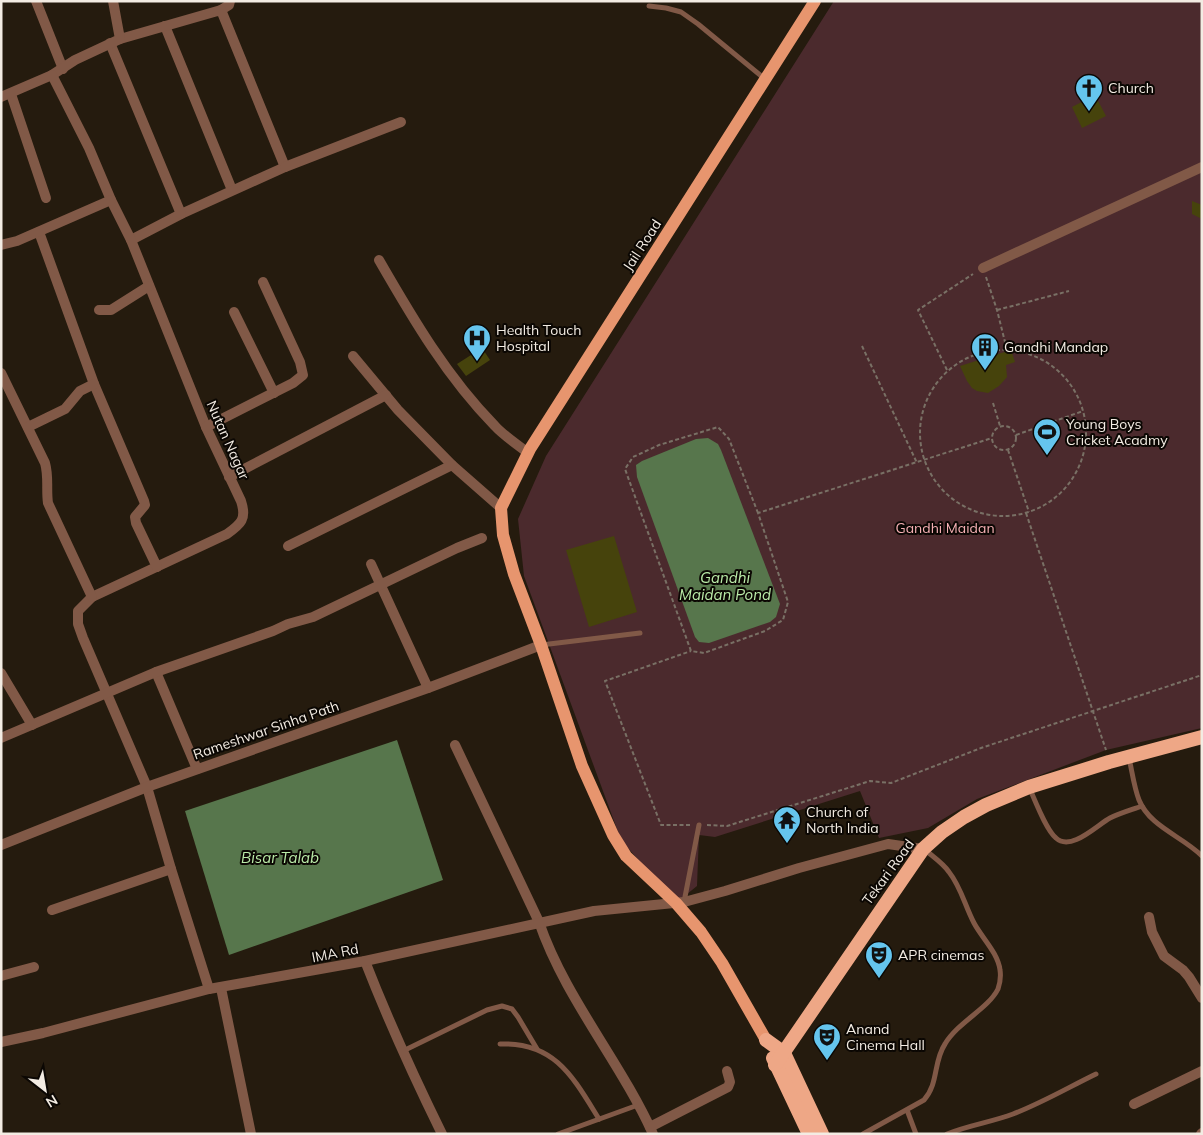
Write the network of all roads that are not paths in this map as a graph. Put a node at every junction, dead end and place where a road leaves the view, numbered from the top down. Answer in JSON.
{"nodes":[{"id":1,"x":36,"y":1,"type":"edge"},
{"id":2,"x":113,"y":1,"type":"edge"},
{"id":3,"x":230,"y":1,"type":"edge"},
{"id":4,"x":815,"y":1,"type":"edge"},
{"id":5,"x":649,"y":6,"type":"dead end"},
{"id":6,"x":222,"y":10,"type":"junction"},
{"id":7,"x":165,"y":26,"type":"junction"},
{"id":8,"x":115,"y":41,"type":"junction"},
{"id":9,"x":63,"y":69,"type":"junction"},
{"id":10,"x":52,"y":75,"type":"junction"},
{"id":11,"x":765,"y":80,"type":"junction"},
{"id":12,"x":4,"y":96,"type":"edge"},
{"id":13,"x":401,"y":122,"type":"dead end"},
{"id":14,"x":285,"y":167,"type":"junction"},
{"id":15,"x":1202,"y":167,"type":"edge"},
{"id":16,"x":232,"y":190,"type":"junction"},
{"id":17,"x":46,"y":198,"type":"dead end"},
{"id":18,"x":111,"y":200,"type":"junction"},
{"id":19,"x":181,"y":214,"type":"junction"},
{"id":20,"x":39,"y":232,"type":"junction"},
{"id":21,"x":131,"y":240,"type":"junction"},
{"id":22,"x":1,"y":244,"type":"edge"},
{"id":23,"x":379,"y":260,"type":"dead end"},
{"id":24,"x":983,"y":268,"type":"road end"},
{"id":25,"x":263,"y":282,"type":"dead end"},
{"id":26,"x":149,"y":286,"type":"junction"},
{"id":27,"x":99,"y":310,"type":"dead end"},
{"id":28,"x":234,"y":312,"type":"dead end"},
{"id":29,"x":353,"y":356,"type":"dead end"},
{"id":30,"x":1,"y":373,"type":"edge"},
{"id":31,"x":94,"y":384,"type":"junction"},
{"id":32,"x":274,"y":393,"type":"junction"},
{"id":33,"x":386,"y":395,"type":"junction"},
{"id":34,"x":28,"y":427,"type":"junction"},
{"id":35,"x":206,"y":427,"type":"junction"},
{"id":36,"x":528,"y":453,"type":"junction"},
{"id":37,"x":452,"y":465,"type":"junction"},
{"id":38,"x":229,"y":477,"type":"junction"},
{"id":39,"x":501,"y":508,"type":"junction"},
{"id":40,"x":482,"y":538,"type":"dead end"},
{"id":41,"x":288,"y":546,"type":"dead end"},
{"id":42,"x":371,"y":564,"type":"dead end"},
{"id":43,"x":156,"y":567,"type":"junction"},
{"id":44,"x":381,"y":585,"type":"junction"},
{"id":45,"x":92,"y":597,"type":"junction"},
{"id":46,"x":640,"y":633,"type":"dead end"},
{"id":47,"x":541,"y":645,"type":"junction"},
{"id":48,"x":156,"y":672,"type":"junction"},
{"id":49,"x":1,"y":673,"type":"edge"},
{"id":50,"x":428,"y":688,"type":"junction"},
{"id":51,"x":107,"y":692,"type":"junction"},
{"id":52,"x":32,"y":725,"type":"junction"},
{"id":53,"x":1202,"y":737,"type":"edge"},
{"id":54,"x":1,"y":738,"type":"edge"},
{"id":55,"x":455,"y":745,"type":"dead end"},
{"id":56,"x":1129,"y":757,"type":"junction"},
{"id":57,"x":197,"y":769,"type":"junction"},
{"id":58,"x":1029,"y":787,"type":"junction"},
{"id":59,"x":147,"y":788,"type":"junction"},
{"id":60,"x":1142,"y":806,"type":"junction"},
{"id":61,"x":699,"y":825,"type":"road end"},
{"id":62,"x":1,"y":845,"type":"edge"},
{"id":63,"x":923,"y":849,"type":"junction"},
{"id":64,"x":1202,"y":856,"type":"edge"},
{"id":65,"x":171,"y":869,"type":"junction"},
{"id":66,"x":680,"y":903,"type":"junction"},
{"id":67,"x":52,"y":910,"type":"dead end"},
{"id":68,"x":1149,"y":917,"type":"dead end"},
{"id":69,"x":539,"y":922,"type":"junction"},
{"id":70,"x":365,"y":961,"type":"junction"},
{"id":71,"x":34,"y":967,"type":"dead end"},
{"id":72,"x":1,"y":976,"type":"edge"},
{"id":73,"x":221,"y":988,"type":"junction"},
{"id":74,"x":209,"y":989,"type":"junction"},
{"id":75,"x":1202,"y":998,"type":"edge"},
{"id":76,"x":766,"y":1040,"type":"junction"},
{"id":77,"x":1,"y":1042,"type":"edge"},
{"id":78,"x":500,"y":1044,"type":"dead end"},
{"id":79,"x":537,"y":1049,"type":"junction"},
{"id":80,"x":402,"y":1051,"type":"junction"},
{"id":81,"x":784,"y":1053,"type":"junction"},
{"id":82,"x":776,"y":1065,"type":"junction"},
{"id":83,"x":727,"y":1071,"type":"dead end"},
{"id":84,"x":1202,"y":1071,"type":"edge"},
{"id":85,"x":1096,"y":1074,"type":"dead end"},
{"id":86,"x":1134,"y":1104,"type":"dead end"},
{"id":87,"x":638,"y":1105,"type":"junction"},
{"id":88,"x":907,"y":1110,"type":"junction"},
{"id":89,"x":599,"y":1119,"type":"junction"},
{"id":90,"x":652,"y":1131,"type":"edge"},
{"id":91,"x":950,"y":1133,"type":"edge"},
{"id":92,"x":251,"y":1134,"type":"edge"},
{"id":93,"x":442,"y":1134,"type":"edge"},
{"id":94,"x":558,"y":1134,"type":"edge"},
{"id":95,"x":809,"y":1134,"type":"edge"},
{"id":96,"x":822,"y":1134,"type":"edge"},
{"id":97,"x":864,"y":1134,"type":"edge"},
{"id":98,"x":916,"y":1134,"type":"edge"}],
"edges":[{"from":1,"to":9,"type":"street"},
{"from":2,"to":8,"type":"street"},
{"from":3,"to":6,"type":"street"},
{"from":4,"to":11,"type":"main road","name":"Jail Road"},
{"from":5,"to":11,"type":"lane"},
{"from":6,"to":7,"type":"street"},
{"from":6,"to":14,"type":"street"},
{"from":7,"to":8,"type":"street"},
{"from":7,"to":16,"type":"street"},
{"from":8,"to":9,"type":"street"},
{"from":8,"to":19,"type":"street"},
{"from":9,"to":10,"type":"street"},
{"from":10,"to":12,"type":"street"},
{"from":10,"to":18,"type":"street","name":"Nutan Nagar"},
{"from":11,"to":36,"type":"main road","name":"Jail Road"},
{"from":12,"to":17,"type":"street"},
{"from":13,"to":14,"type":"street"},
{"from":14,"to":16,"type":"street"},
{"from":15,"to":24,"type":"street"},
{"from":16,"to":19,"type":"street"},
{"from":18,"to":20,"type":"street"},
{"from":18,"to":21,"type":"street","name":"Nutan Nagar"},
{"from":19,"to":21,"type":"street"},
{"from":20,"to":22,"type":"street"},
{"from":20,"to":31,"type":"street"},
{"from":21,"to":26,"type":"street","name":"Nutan Nagar"},
{"from":23,"to":36,"type":"street"},
{"from":25,"to":32,"type":"street"},
{"from":26,"to":27,"type":"street"},
{"from":26,"to":35,"type":"street","name":"Nutan Nagar"},
{"from":28,"to":32,"type":"street"},
{"from":29,"to":33,"type":"street"},
{"from":30,"to":34,"type":"street"},
{"from":31,"to":34,"type":"street"},
{"from":31,"to":43,"type":"street"},
{"from":32,"to":35,"type":"street"},
{"from":33,"to":37,"type":"street"},
{"from":33,"to":38,"type":"street"},
{"from":34,"to":45,"type":"street"},
{"from":35,"to":38,"type":"street","name":"Nutan Nagar"},
{"from":36,"to":39,"type":"main road","name":"Jail Road"},
{"from":37,"to":39,"type":"street"},
{"from":37,"to":41,"type":"street"},
{"from":38,"to":43,"type":"street","name":"Nutan Nagar"},
{"from":39,"to":47,"type":"main road"},
{"from":40,"to":44,"type":"street"},
{"from":42,"to":44,"type":"street"},
{"from":43,"to":45,"type":"street","name":"Nutan Nagar"},
{"from":44,"to":48,"type":"street"},
{"from":44,"to":50,"type":"street"},
{"from":45,"to":51,"type":"street","name":"Nutan Nagar"},
{"from":46,"to":47,"type":"lane"},
{"from":47,"to":50,"type":"street","name":"Rameshwar Sinha Path"},
{"from":47,"to":66,"type":"main road"},
{"from":48,"to":51,"type":"street"},
{"from":48,"to":57,"type":"street"},
{"from":49,"to":52,"type":"street"},
{"from":50,"to":57,"type":"street","name":"Rameshwar Sinha Path"},
{"from":51,"to":52,"type":"street"},
{"from":51,"to":59,"type":"street","name":"Nutan Nagar"},
{"from":52,"to":54,"type":"street"},
{"from":53,"to":56,"type":"highway","name":"Tekari Road"},
{"from":55,"to":69,"type":"street"},
{"from":56,"to":58,"type":"highway","name":"Tekari Road"},
{"from":56,"to":60,"type":"lane"},
{"from":57,"to":59,"type":"street","name":"Rameshwar Sinha Path"},
{"from":58,"to":60,"type":"lane"},
{"from":58,"to":63,"type":"highway","name":"Tekari Road"},
{"from":59,"to":62,"type":"street","name":"Rameshwar Sinha Path"},
{"from":59,"to":65,"type":"street","name":"Nutan Nagar"},
{"from":60,"to":64,"type":"lane"},
{"from":61,"to":66,"type":"lane"},
{"from":63,"to":66,"type":"street","name":"IMA Rd"},
{"from":63,"to":81,"type":"highway","name":"Tekari Road"},
{"from":63,"to":88,"type":"lane"},
{"from":65,"to":67,"type":"street"},
{"from":65,"to":74,"type":"street","name":"Nutan Nagar"},
{"from":66,"to":69,"type":"street","name":"IMA Rd"},
{"from":66,"to":76,"type":"main road"},
{"from":68,"to":75,"type":"street"},
{"from":69,"to":70,"type":"street","name":"IMA Rd"},
{"from":69,"to":87,"type":"street"},
{"from":70,"to":73,"type":"street","name":"IMA Rd"},
{"from":70,"to":80,"type":"street"},
{"from":71,"to":72,"type":"street"},
{"from":73,"to":74,"type":"street","name":"IMA Rd"},
{"from":73,"to":92,"type":"street"},
{"from":74,"to":77,"type":"street","name":"IMA Rd"},
{"from":76,"to":81,"type":"highway"},
{"from":76,"to":82,"type":"highway"},
{"from":78,"to":79,"type":"lane"},
{"from":79,"to":80,"type":"lane"},
{"from":79,"to":89,"type":"lane"},
{"from":80,"to":93,"type":"street"},
{"from":81,"to":82,"type":"highway","name":"Tekari Road"},
{"from":81,"to":96,"type":"highway"},
{"from":82,"to":95,"type":"highway"},
{"from":83,"to":90,"type":"street"},
{"from":84,"to":86,"type":"street"},
{"from":85,"to":91,"type":"lane"},
{"from":87,"to":89,"type":"lane"},
{"from":87,"to":90,"type":"street"},
{"from":88,"to":97,"type":"lane"},
{"from":88,"to":98,"type":"lane"},
{"from":89,"to":94,"type":"lane"}]}
